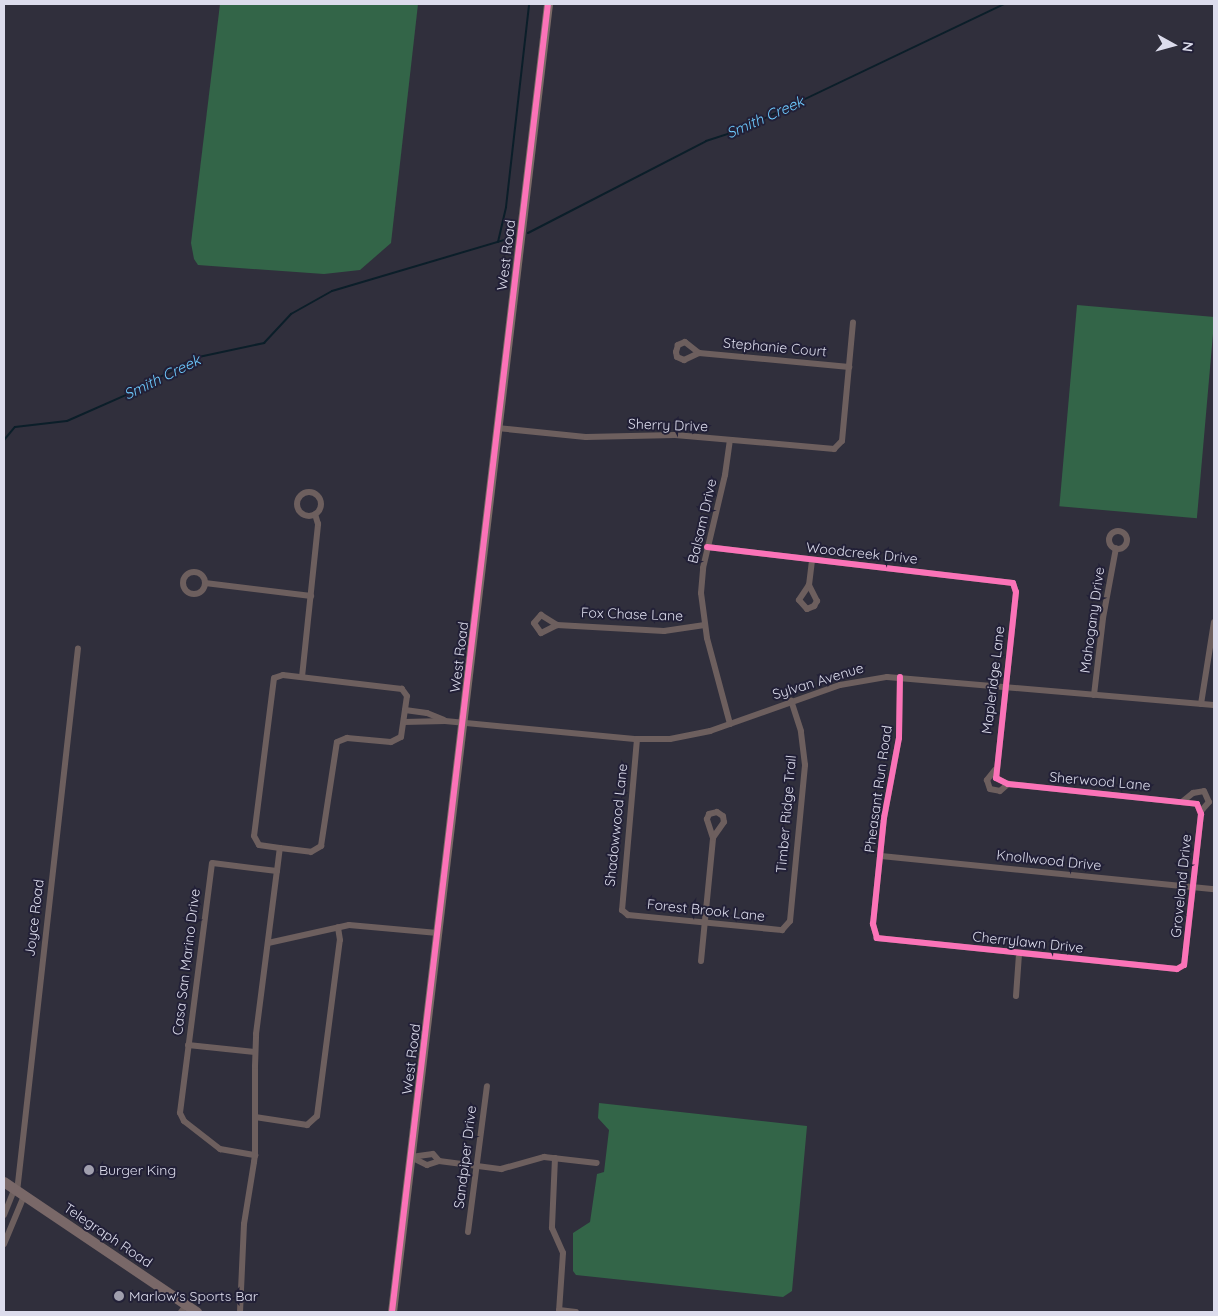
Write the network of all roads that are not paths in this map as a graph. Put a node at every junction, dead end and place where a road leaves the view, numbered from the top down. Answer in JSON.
{"nodes":[{"id":1,"x":548,"y":4,"type":"edge"},
{"id":2,"x":853,"y":324,"type":"dead end"},
{"id":3,"x":699,"y":353,"type":"dead end"},
{"id":4,"x":849,"y":367,"type":"junction"},
{"id":5,"x":498,"y":428,"type":"junction"},
{"id":6,"x":730,"y":440,"type":"junction"},
{"id":7,"x":315,"y":514,"type":"dead end"},
{"id":8,"x":707,"y":547,"type":"junction"},
{"id":9,"x":1116,"y":548,"type":"dead end"},
{"id":10,"x":812,"y":560,"type":"junction"},
{"id":11,"x":205,"y":583,"type":"dead end"},
{"id":12,"x":1013,"y":583,"type":"joint"},
{"id":13,"x":809,"y":585,"type":"dead end"},
{"id":14,"x":311,"y":596,"type":"junction"},
{"id":15,"x":1214,"y":622,"type":"edge"},
{"id":16,"x":557,"y":625,"type":"dead end"},
{"id":17,"x":705,"y":625,"type":"junction"},
{"id":18,"x":78,"y":648,"type":"dead end"},
{"id":19,"x":302,"y":677,"type":"junction"},
{"id":20,"x":900,"y":677,"type":"junction"},
{"id":21,"x":1005,"y":687,"type":"junction"},
{"id":22,"x":1094,"y":695,"type":"junction"},
{"id":23,"x":791,"y":702,"type":"junction"},
{"id":24,"x":1201,"y":704,"type":"junction"},
{"id":25,"x":1214,"y":706,"type":"edge"},
{"id":26,"x":405,"y":710,"type":"junction"},
{"id":27,"x":445,"y":721,"type":"junction"},
{"id":28,"x":404,"y":722,"type":"junction"},
{"id":29,"x":463,"y":722,"type":"junction"},
{"id":30,"x":730,"y":724,"type":"junction"},
{"id":31,"x":637,"y":739,"type":"junction"},
{"id":32,"x":995,"y":770,"type":"junction"},
{"id":33,"x":998,"y":780,"type":"joint"},
{"id":34,"x":1008,"y":784,"type":"junction"},
{"id":35,"x":1183,"y":801,"type":"junction"},
{"id":36,"x":1200,"y":808,"type":"junction"},
{"id":37,"x":714,"y":838,"type":"dead end"},
{"id":38,"x":280,"y":848,"type":"junction"},
{"id":39,"x":881,"y":856,"type":"junction"},
{"id":40,"x":277,"y":871,"type":"junction"},
{"id":41,"x":1193,"y":887,"type":"junction"},
{"id":42,"x":1214,"y":889,"type":"edge"},
{"id":43,"x":623,"y":912,"type":"joint"},
{"id":44,"x":705,"y":923,"type":"junction"},
{"id":45,"x":338,"y":927,"type":"junction"},
{"id":46,"x":786,"y":928,"type":"joint"},
{"id":47,"x":438,"y":933,"type":"junction"},
{"id":48,"x":874,"y":935,"type":"joint"},
{"id":49,"x":268,"y":943,"type":"junction"},
{"id":50,"x":1019,"y":954,"type":"junction"},
{"id":51,"x":701,"y":961,"type":"dead end"},
{"id":52,"x":1182,"y":967,"type":"joint"},
{"id":53,"x":1016,"y":996,"type":"dead end"},
{"id":54,"x":188,"y":1045,"type":"junction"},
{"id":55,"x":255,"y":1052,"type":"junction"},
{"id":56,"x":487,"y":1086,"type":"dead end"},
{"id":57,"x":256,"y":1117,"type":"junction"},
{"id":58,"x":255,"y":1155,"type":"junction"},
{"id":59,"x":412,"y":1157,"type":"junction"},
{"id":60,"x":555,"y":1158,"type":"junction"},
{"id":61,"x":439,"y":1161,"type":"junction"},
{"id":62,"x":598,"y":1163,"type":"dead end"},
{"id":63,"x":477,"y":1166,"type":"junction"},
{"id":64,"x":4,"y":1182,"type":"edge"},
{"id":65,"x":19,"y":1192,"type":"junction"},
{"id":66,"x":4,"y":1215,"type":"edge"},
{"id":67,"x":468,"y":1232,"type":"dead end"},
{"id":68,"x":4,"y":1244,"type":"edge"},
{"id":69,"x":183,"y":1309,"type":"edge"},
{"id":70,"x":559,"y":1311,"type":"edge"},
{"id":71,"x":196,"y":1312,"type":"edge"},
{"id":72,"x":240,"y":1312,"type":"edge"},
{"id":73,"x":392,"y":1312,"type":"edge"},
{"id":74,"x":576,"y":1312,"type":"edge"}],
"edges":[{"from":1,"to":5,"type":"street","name":"West Road"},
{"from":2,"to":4,"type":"street"},
{"from":3,"to":4,"type":"street","name":"Stephanie Court"},
{"from":4,"to":6,"type":"street","name":"Sherry Drive"},
{"from":5,"to":6,"type":"street","name":"Sherry Drive"},
{"from":5,"to":29,"type":"street","name":"West Road"},
{"from":6,"to":8,"type":"street","name":"Balsam Drive"},
{"from":7,"to":14,"type":"street"},
{"from":8,"to":10,"type":"street","name":"Woodcreek Drive"},
{"from":8,"to":17,"type":"street","name":"Balsam Drive"},
{"from":9,"to":22,"type":"street","name":"Mahogany Drive"},
{"from":10,"to":12,"type":"street","name":"Woodcreek Drive"},
{"from":10,"to":13,"type":"street"},
{"from":11,"to":14,"type":"street"},
{"from":12,"to":21,"type":"street","name":"Mapleridge Lane"},
{"from":14,"to":19,"type":"street"},
{"from":15,"to":24,"type":"street"},
{"from":16,"to":17,"type":"street","name":"Fox Chase Lane"},
{"from":17,"to":30,"type":"street","name":"Balsam Drive"},
{"from":18,"to":65,"type":"street","name":"Joyce Road"},
{"from":19,"to":26,"type":"street"},
{"from":19,"to":38,"type":"street"},
{"from":20,"to":21,"type":"street","name":"Sylvan Avenue"},
{"from":20,"to":23,"type":"street","name":"Sylvan Avenue"},
{"from":20,"to":39,"type":"street","name":"Pheasant Run Road"},
{"from":21,"to":22,"type":"street","name":"Sylvan Avenue"},
{"from":21,"to":32,"type":"street","name":"Mapleridge Lane"},
{"from":22,"to":24,"type":"street","name":"Sylvan Avenue"},
{"from":23,"to":30,"type":"street","name":"Sylvan Avenue"},
{"from":23,"to":46,"type":"street","name":"Timber Ridge Trail"},
{"from":24,"to":25,"type":"street","name":"Sylvan Avenue"},
{"from":26,"to":27,"type":"street"},
{"from":26,"to":28,"type":"street"},
{"from":27,"to":28,"type":"street"},
{"from":27,"to":29,"type":"street","name":"Sylvan Avenue"},
{"from":28,"to":38,"type":"street"},
{"from":29,"to":31,"type":"street","name":"Sylvan Avenue"},
{"from":29,"to":47,"type":"street","name":"West Road"},
{"from":30,"to":31,"type":"street","name":"Sylvan Avenue"},
{"from":31,"to":43,"type":"street","name":"Shadowwood Lane"},
{"from":32,"to":33,"type":"street","name":"Mapleridge Lane"},
{"from":32,"to":34,"type":"street"},
{"from":33,"to":34,"type":"street","name":"Sherwood Lane"},
{"from":34,"to":35,"type":"street","name":"Sherwood Lane"},
{"from":35,"to":36,"type":"street","name":"Sherwood Lane"},
{"from":35,"to":36,"type":"street","name":"Groveland Drive"},
{"from":36,"to":41,"type":"street","name":"Groveland Drive"},
{"from":37,"to":44,"type":"street"},
{"from":38,"to":40,"type":"street"},
{"from":39,"to":41,"type":"street","name":"Knollwood Drive"},
{"from":39,"to":48,"type":"street","name":"Pheasant Run Road"},
{"from":40,"to":49,"type":"street"},
{"from":40,"to":54,"type":"street","name":"Casa San Marino Drive"},
{"from":41,"to":42,"type":"street","name":"Knollwood Drive"},
{"from":41,"to":52,"type":"street","name":"Groveland Drive"},
{"from":43,"to":44,"type":"street","name":"Forest Brook Lane"},
{"from":44,"to":46,"type":"street","name":"Forest Brook Lane"},
{"from":44,"to":51,"type":"street"},
{"from":45,"to":47,"type":"street"},
{"from":45,"to":49,"type":"street"},
{"from":45,"to":57,"type":"street"},
{"from":47,"to":59,"type":"street","name":"West Road"},
{"from":48,"to":50,"type":"street","name":"Cherrylawn Drive"},
{"from":49,"to":55,"type":"street"},
{"from":50,"to":52,"type":"street","name":"Cherrylawn Drive"},
{"from":50,"to":53,"type":"street"},
{"from":54,"to":55,"type":"street"},
{"from":54,"to":58,"type":"street","name":"Casa San Marino Drive"},
{"from":55,"to":57,"type":"street"},
{"from":56,"to":63,"type":"street","name":"Sandpiper Drive"},
{"from":57,"to":58,"type":"street"},
{"from":58,"to":72,"type":"street"},
{"from":59,"to":61,"type":"street"},
{"from":59,"to":61,"type":"street"},
{"from":59,"to":73,"type":"street","name":"West Road"},
{"from":60,"to":62,"type":"street"},
{"from":60,"to":63,"type":"street"},
{"from":60,"to":70,"type":"street"},
{"from":61,"to":63,"type":"street"},
{"from":63,"to":67,"type":"street","name":"Sandpiper Drive"},
{"from":64,"to":65,"type":"main road","name":"Telegraph Road"},
{"from":65,"to":66,"type":"street"},
{"from":65,"to":68,"type":"street"},
{"from":65,"to":69,"type":"main road","name":"Telegraph Road"},
{"from":69,"to":71,"type":"main road","name":"Telegraph Road"},
{"from":70,"to":74,"type":"street"}]}
